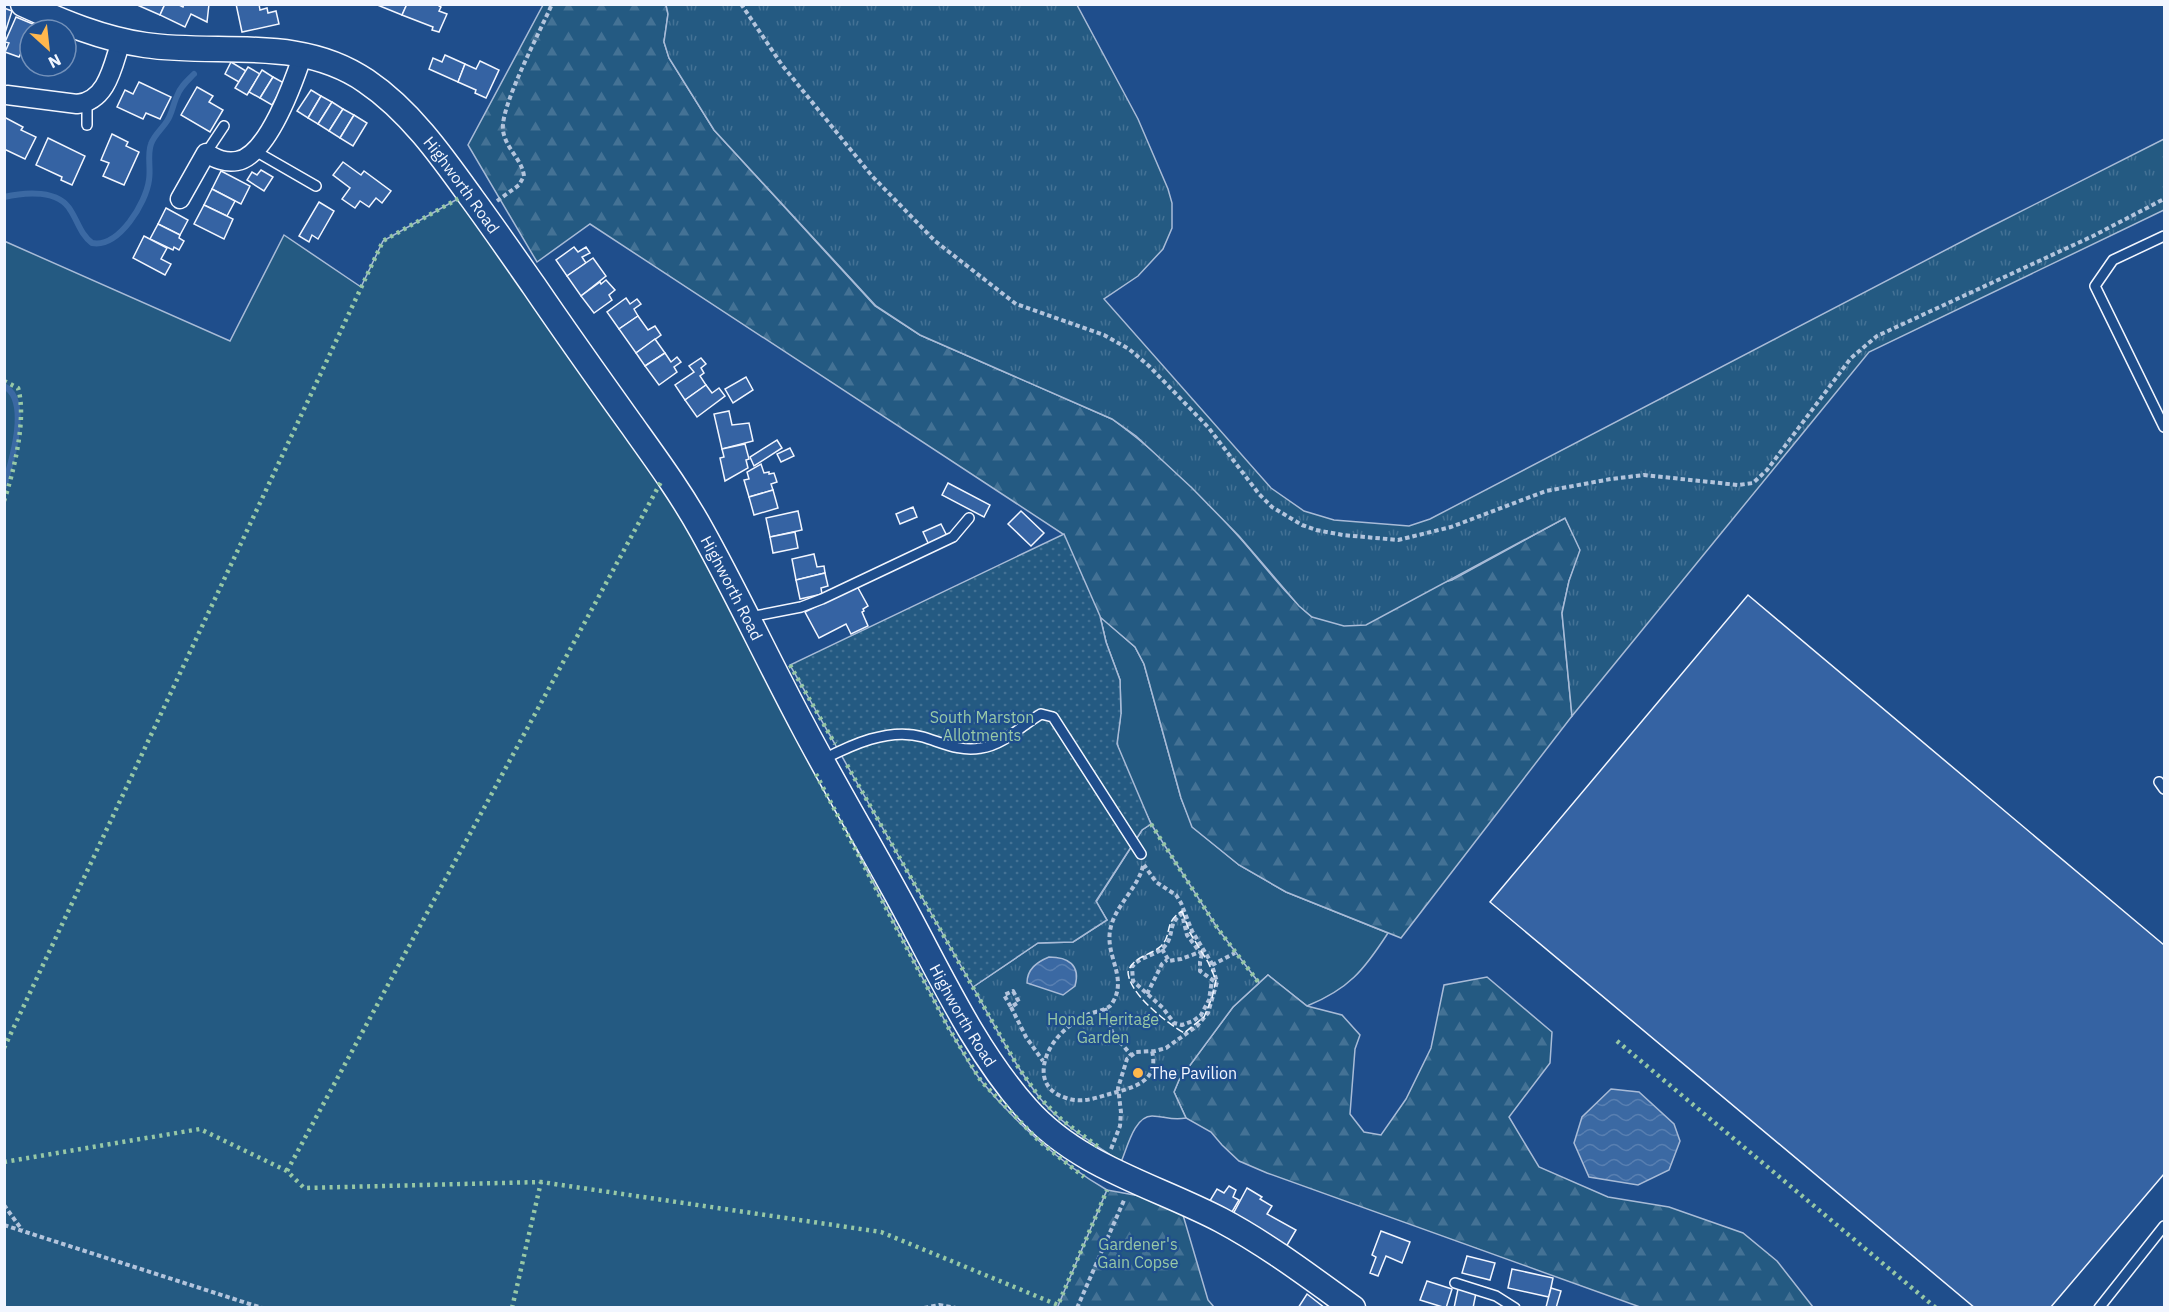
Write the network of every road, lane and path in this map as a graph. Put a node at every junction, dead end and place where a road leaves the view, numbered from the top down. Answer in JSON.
{"nodes":[{"id":1,"x":23,"y":4,"type":"edge"},
{"id":2,"x":552,"y":4,"type":"edge"},
{"id":3,"x":741,"y":4,"type":"edge"},
{"id":4,"x":121,"y":41,"type":"junction"},
{"id":5,"x":303,"y":54,"type":"junction"},
{"id":6,"x":7,"y":95,"type":"dead end"},
{"id":7,"x":87,"y":102,"type":"junction"},
{"id":8,"x":87,"y":124,"type":"dead end"},
{"id":9,"x":224,"y":126,"type":"dead end"},
{"id":10,"x":255,"y":151,"type":"junction"},
{"id":11,"x":206,"y":153,"type":"junction"},
{"id":12,"x":316,"y":186,"type":"dead end"},
{"id":13,"x":180,"y":199,"type":"dead end"},
{"id":14,"x":2164,"y":200,"type":"edge"},
{"id":15,"x":482,"y":212,"type":"junction"},
{"id":16,"x":2164,"y":236,"type":"edge"},
{"id":17,"x":2164,"y":427,"type":"edge"},
{"id":18,"x":969,"y":518,"type":"dead end"},
{"id":19,"x":748,"y":618,"type":"junction"},
{"id":20,"x":822,"y":760,"type":"junction"},
{"id":21,"x":1141,"y":854,"type":"joint"},
{"id":22,"x":1143,"y":864,"type":"junction"},
{"id":23,"x":1162,"y":949,"type":"junction"},
{"id":24,"x":1235,"y":952,"type":"dead end"},
{"id":25,"x":1202,"y":953,"type":"junction"},
{"id":26,"x":1167,"y":960,"type":"junction"},
{"id":27,"x":1212,"y":965,"type":"junction"},
{"id":28,"x":1215,"y":981,"type":"junction"},
{"id":29,"x":1147,"y":994,"type":"junction"},
{"id":30,"x":1011,"y":1007,"type":"dead end"},
{"id":31,"x":1105,"y":1008,"type":"junction"},
{"id":32,"x":1152,"y":1051,"type":"junction"},
{"id":33,"x":1131,"y":1055,"type":"junction"},
{"id":34,"x":1044,"y":1062,"type":"junction"},
{"id":35,"x":1118,"y":1092,"type":"junction"},
{"id":36,"x":1104,"y":1167,"type":"junction"},
{"id":37,"x":1134,"y":1181,"type":"junction"},
{"id":38,"x":4,"y":1205,"type":"edge"},
{"id":39,"x":4,"y":1225,"type":"edge"},
{"id":40,"x":2164,"y":1226,"type":"edge"},
{"id":41,"x":23,"y":1231,"type":"junction"},
{"id":42,"x":1455,"y":1283,"type":"dead end"},
{"id":43,"x":262,"y":1308,"type":"edge"},
{"id":44,"x":924,"y":1308,"type":"edge"},
{"id":45,"x":956,"y":1308,"type":"edge"},
{"id":46,"x":1077,"y":1308,"type":"edge"},
{"id":47,"x":1353,"y":1308,"type":"edge"},
{"id":48,"x":1515,"y":1308,"type":"edge"},
{"id":49,"x":2099,"y":1308,"type":"edge"}],
"edges":[{"from":1,"to":4,"type":"street","name":"Highworth Road"},
{"from":2,"to":15,"type":"path"},
{"from":3,"to":14,"type":"path"},
{"from":4,"to":5,"type":"street","name":"Highworth Road"},
{"from":4,"to":7,"type":"street"},
{"from":5,"to":10,"type":"street"},
{"from":5,"to":15,"type":"street","name":"Highworth Road"},
{"from":6,"to":7,"type":"street"},
{"from":7,"to":8,"type":"lane"},
{"from":9,"to":11,"type":"lane"},
{"from":10,"to":11,"type":"street"},
{"from":10,"to":12,"type":"lane"},
{"from":11,"to":13,"type":"street"},
{"from":15,"to":19,"type":"street","name":"Highworth Road"},
{"from":16,"to":17,"type":"lane"},
{"from":18,"to":19,"type":"lane"},
{"from":19,"to":20,"type":"street","name":"Highworth Road"},
{"from":20,"to":21,"type":"lane"},
{"from":20,"to":36,"type":"street","name":"Highworth Road"},
{"from":21,"to":22,"type":"path"},
{"from":22,"to":25,"type":"path"},
{"from":22,"to":31,"type":"path"},
{"from":23,"to":25,"type":"path"},
{"from":23,"to":26,"type":"path"},
{"from":23,"to":29,"type":"path"},
{"from":24,"to":27,"type":"path"},
{"from":25,"to":26,"type":"path"},
{"from":25,"to":27,"type":"path"},
{"from":25,"to":28,"type":"path"},
{"from":26,"to":29,"type":"path"},
{"from":27,"to":28,"type":"path"},
{"from":28,"to":29,"type":"path"},
{"from":28,"to":32,"type":"path"},
{"from":30,"to":34,"type":"path"},
{"from":31,"to":33,"type":"path"},
{"from":31,"to":34,"type":"path"},
{"from":32,"to":33,"type":"path"},
{"from":32,"to":35,"type":"path"},
{"from":33,"to":35,"type":"path"},
{"from":34,"to":35,"type":"path"},
{"from":35,"to":36,"type":"path"},
{"from":36,"to":37,"type":"street","name":"Highworth Road"},
{"from":37,"to":46,"type":"path"},
{"from":37,"to":47,"type":"street","name":"Highworth Road"},
{"from":38,"to":41,"type":"path"},
{"from":39,"to":41,"type":"path"},
{"from":40,"to":49,"type":"lane"},
{"from":41,"to":43,"type":"path"},
{"from":42,"to":48,"type":"lane"},
{"from":44,"to":45,"type":"path"}]}
